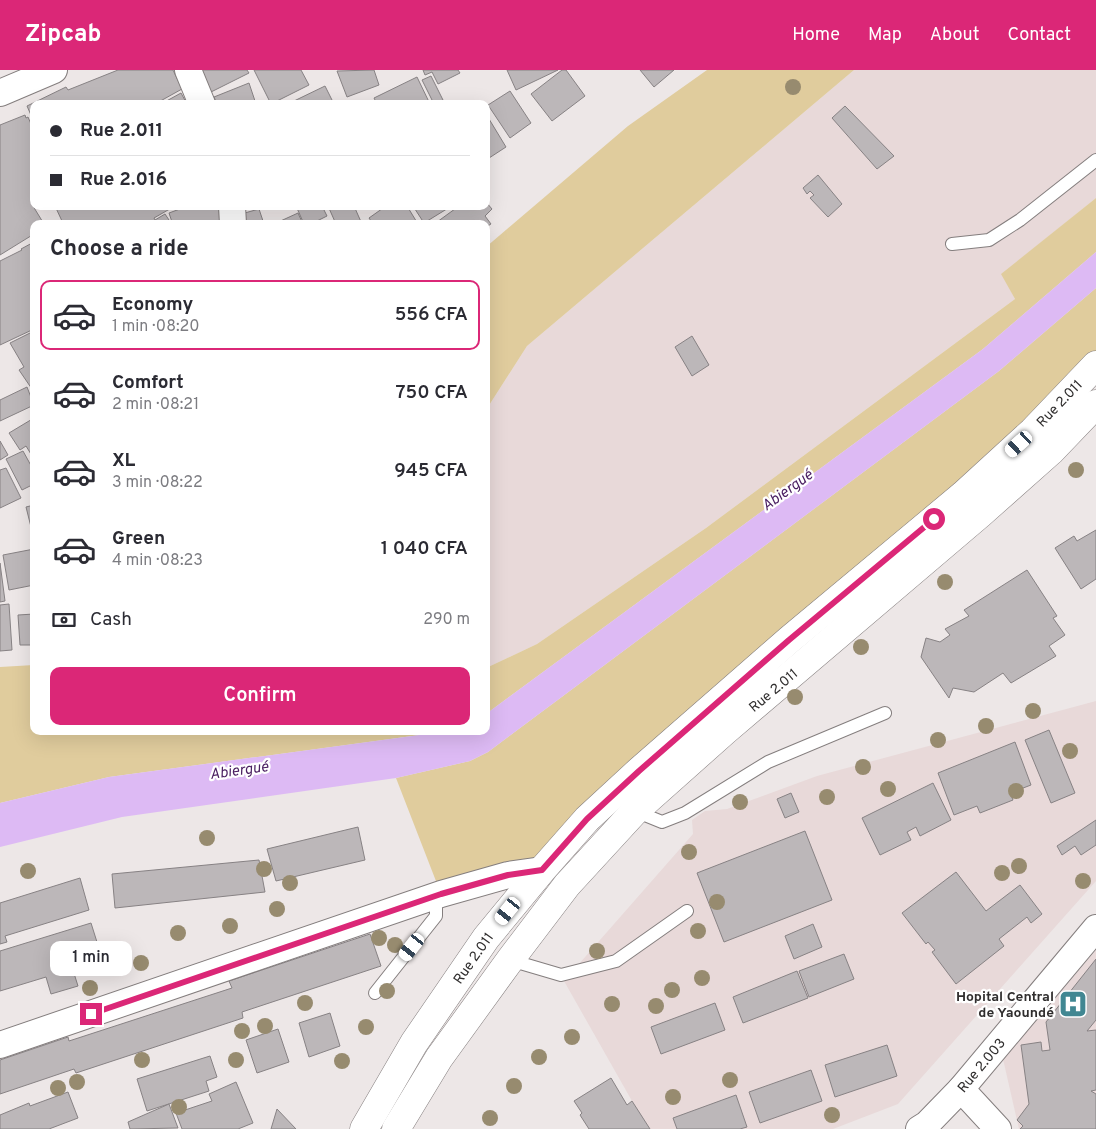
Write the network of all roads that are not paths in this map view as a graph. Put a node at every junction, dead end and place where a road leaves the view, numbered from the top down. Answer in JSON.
{"nodes":[{"id":1,"x":54,"y":70,"type":"edge"},
{"id":2,"x":188,"y":70,"type":"edge"},
{"id":3,"x":0,"y":93,"type":"edge"},
{"id":4,"x":200,"y":100,"type":"edge"},
{"id":5,"x":1096,"y":160,"type":"edge"},
{"id":6,"x":952,"y":244,"type":"dead end"},
{"id":7,"x":1096,"y":365,"type":"edge"},
{"id":8,"x":1096,"y":404,"type":"edge"},
{"id":9,"x":885,"y":714,"type":"dead end"},
{"id":10,"x":634,"y":811,"type":"junction"},
{"id":11,"x":542,"y":870,"type":"junction"},
{"id":12,"x":436,"y":896,"type":"junction"},
{"id":13,"x":688,"y":911,"type":"dead end"},
{"id":14,"x":1096,"y":928,"type":"edge"},
{"id":15,"x":510,"y":960,"type":"junction"},
{"id":16,"x":375,"y":993,"type":"dead end"},
{"id":17,"x":0,"y":1045,"type":"edge"},
{"id":18,"x":961,"y":1089,"type":"junction"},
{"id":19,"x":364,"y":1129,"type":"edge"},
{"id":20,"x":396,"y":1129,"type":"edge"},
{"id":21,"x":919,"y":1129,"type":"edge"},
{"id":22,"x":998,"y":1129,"type":"edge"}],
"edges":[{"from":1,"to":3,"type":"street"},
{"from":2,"to":4,"type":"street"},
{"from":5,"to":6,"type":"lane"},
{"from":7,"to":11,"type":"street","name":"Rue 2.011"},
{"from":8,"to":10,"type":"street","name":"Rue 2.011"},
{"from":9,"to":10,"type":"lane"},
{"from":10,"to":15,"type":"street","name":"Rue 2.011"},
{"from":11,"to":12,"type":"street"},
{"from":11,"to":19,"type":"street","name":"Rue 2.011"},
{"from":12,"to":16,"type":"lane"},
{"from":12,"to":17,"type":"street"},
{"from":13,"to":15,"type":"lane"},
{"from":14,"to":18,"type":"street","name":"Rue 2.003"},
{"from":15,"to":20,"type":"street","name":"Rue 2.011"},
{"from":18,"to":21,"type":"street","name":"Rue 2.003"},
{"from":18,"to":22,"type":"street"}]}
